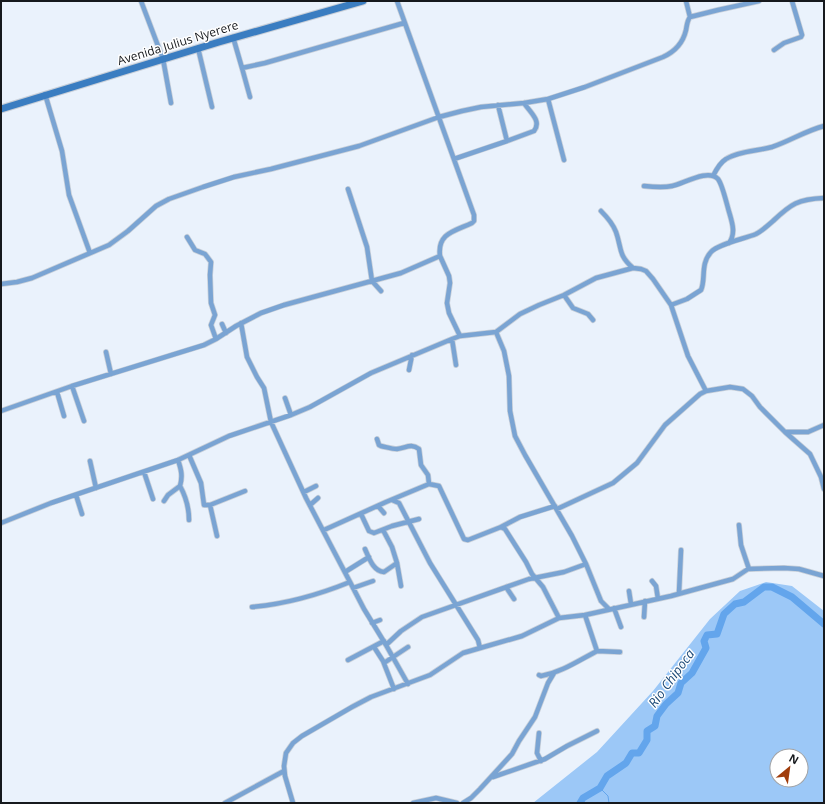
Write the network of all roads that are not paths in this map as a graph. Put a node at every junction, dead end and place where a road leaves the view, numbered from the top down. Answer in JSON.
{"nodes":[{"id":1,"x":141,"y":1,"type":"edge"},
{"id":2,"x":363,"y":1,"type":"edge"},
{"id":3,"x":397,"y":1,"type":"edge"},
{"id":4,"x":686,"y":1,"type":"edge"},
{"id":5,"x":758,"y":1,"type":"edge"},
{"id":6,"x":792,"y":1,"type":"edge"},
{"id":7,"x":690,"y":17,"type":"junction"},
{"id":8,"x":404,"y":23,"type":"junction"},
{"id":9,"x":233,"y":38,"type":"junction"},
{"id":10,"x":198,"y":48,"type":"junction"},
{"id":11,"x":774,"y":50,"type":"dead end"},
{"id":12,"x":163,"y":59,"type":"junction"},
{"id":13,"x":242,"y":68,"type":"junction"},
{"id":14,"x":45,"y":94,"type":"junction"},
{"id":15,"x":250,"y":97,"type":"dead end"},
{"id":16,"x":548,"y":99,"type":"junction"},
{"id":17,"x":171,"y":103,"type":"dead end"},
{"id":18,"x":524,"y":103,"type":"junction"},
{"id":19,"x":498,"y":106,"type":"junction"},
{"id":20,"x":212,"y":107,"type":"dead end"},
{"id":21,"x":1,"y":109,"type":"edge"},
{"id":22,"x":439,"y":117,"type":"junction"},
{"id":23,"x":824,"y":126,"type":"edge"},
{"id":24,"x":507,"y":141,"type":"junction"},
{"id":25,"x":454,"y":158,"type":"junction"},
{"id":26,"x":564,"y":160,"type":"dead end"},
{"id":27,"x":713,"y":176,"type":"junction"},
{"id":28,"x":644,"y":186,"type":"dead end"},
{"id":29,"x":348,"y":189,"type":"dead end"},
{"id":30,"x":824,"y":198,"type":"edge"},
{"id":31,"x":601,"y":211,"type":"dead end"},
{"id":32,"x":187,"y":237,"type":"dead end"},
{"id":33,"x":729,"y":243,"type":"junction"},
{"id":34,"x":90,"y":253,"type":"junction"},
{"id":35,"x":440,"y":256,"type":"junction"},
{"id":36,"x":627,"y":263,"type":"junction"},
{"id":37,"x":633,"y":268,"type":"junction"},
{"id":38,"x":626,"y":270,"type":"junction"},
{"id":39,"x":372,"y":281,"type":"junction"},
{"id":40,"x":1,"y":284,"type":"edge"},
{"id":41,"x":381,"y":291,"type":"dead end"},
{"id":42,"x":564,"y":295,"type":"junction"},
{"id":43,"x":671,"y":305,"type":"junction"},
{"id":44,"x":592,"y":320,"type":"dead end"},
{"id":45,"x":241,"y":323,"type":"junction"},
{"id":46,"x":222,"y":324,"type":"dead end"},
{"id":47,"x":496,"y":332,"type":"junction"},
{"id":48,"x":226,"y":333,"type":"junction"},
{"id":49,"x":460,"y":336,"type":"junction"},
{"id":50,"x":216,"y":339,"type":"junction"},
{"id":51,"x":452,"y":339,"type":"junction"},
{"id":52,"x":106,"y":352,"type":"dead end"},
{"id":53,"x":412,"y":355,"type":"junction"},
{"id":54,"x":456,"y":365,"type":"dead end"},
{"id":55,"x":409,"y":370,"type":"dead end"},
{"id":56,"x":111,"y":374,"type":"junction"},
{"id":57,"x":72,"y":386,"type":"junction"},
{"id":58,"x":706,"y":391,"type":"junction"},
{"id":59,"x":57,"y":392,"type":"junction"},
{"id":60,"x":285,"y":398,"type":"dead end"},
{"id":61,"x":1,"y":411,"type":"edge"},
{"id":62,"x":291,"y":415,"type":"junction"},
{"id":63,"x":64,"y":416,"type":"dead end"},
{"id":64,"x":84,"y":421,"type":"dead end"},
{"id":65,"x":271,"y":422,"type":"junction"},
{"id":66,"x":824,"y":425,"type":"edge"},
{"id":67,"x":785,"y":432,"type":"junction"},
{"id":68,"x":377,"y":439,"type":"dead end"},
{"id":69,"x":189,"y":455,"type":"junction"},
{"id":70,"x":178,"y":460,"type":"junction"},
{"id":71,"x":90,"y":461,"type":"dead end"},
{"id":72,"x":144,"y":472,"type":"junction"},
{"id":73,"x":429,"y":484,"type":"junction"},
{"id":74,"x":180,"y":486,"type":"junction"},
{"id":75,"x":316,"y":486,"type":"dead end"},
{"id":76,"x":96,"y":488,"type":"junction"},
{"id":77,"x":824,"y":489,"type":"edge"},
{"id":78,"x":245,"y":491,"type":"dead end"},
{"id":79,"x":304,"y":492,"type":"junction"},
{"id":80,"x":76,"y":495,"type":"junction"},
{"id":81,"x":401,"y":496,"type":"junction"},
{"id":82,"x":318,"y":498,"type":"dead end"},
{"id":83,"x":153,"y":499,"type":"dead end"},
{"id":84,"x":392,"y":500,"type":"junction"},
{"id":85,"x":164,"y":501,"type":"dead end"},
{"id":86,"x":399,"y":503,"type":"junction"},
{"id":87,"x":210,"y":505,"type":"junction"},
{"id":88,"x":310,"y":505,"type":"junction"},
{"id":89,"x":378,"y":506,"type":"junction"},
{"id":90,"x":556,"y":507,"type":"junction"},
{"id":91,"x":384,"y":513,"type":"dead end"},
{"id":92,"x":82,"y":514,"type":"dead end"},
{"id":93,"x":361,"y":514,"type":"junction"},
{"id":94,"x":419,"y":519,"type":"dead end"},
{"id":95,"x":189,"y":520,"type":"dead end"},
{"id":96,"x":408,"y":521,"type":"junction"},
{"id":97,"x":1,"y":523,"type":"edge"},
{"id":98,"x":739,"y":525,"type":"dead end"},
{"id":99,"x":501,"y":527,"type":"junction"},
{"id":100,"x":324,"y":530,"type":"junction"},
{"id":101,"x":383,"y":530,"type":"junction"},
{"id":102,"x":217,"y":536,"type":"dead end"},
{"id":103,"x":365,"y":549,"type":"dead end"},
{"id":104,"x":681,"y":550,"type":"dead end"},
{"id":105,"x":369,"y":557,"type":"junction"},
{"id":106,"x":397,"y":563,"type":"junction"},
{"id":107,"x":586,"y":564,"type":"junction"},
{"id":108,"x":749,"y":569,"type":"junction"},
{"id":109,"x":344,"y":572,"type":"junction"},
{"id":110,"x":824,"y":576,"type":"edge"},
{"id":111,"x":536,"y":578,"type":"junction"},
{"id":112,"x":373,"y":581,"type":"dead end"},
{"id":113,"x":652,"y":581,"type":"dead end"},
{"id":114,"x":350,"y":582,"type":"junction"},
{"id":115,"x":402,"y":586,"type":"dead end"},
{"id":116,"x":506,"y":587,"type":"junction"},
{"id":117,"x":353,"y":588,"type":"junction"},
{"id":118,"x":629,"y":591,"type":"dead end"},
{"id":119,"x":678,"y":593,"type":"junction"},
{"id":120,"x":514,"y":599,"type":"dead end"},
{"id":121,"x":658,"y":599,"type":"junction"},
{"id":122,"x":601,"y":601,"type":"junction"},
{"id":123,"x":645,"y":601,"type":"junction"},
{"id":124,"x":631,"y":604,"type":"junction"},
{"id":125,"x":454,"y":605,"type":"junction"},
{"id":126,"x":252,"y":607,"type":"dead end"},
{"id":127,"x":611,"y":608,"type":"junction"},
{"id":128,"x":599,"y":611,"type":"junction"},
{"id":129,"x":586,"y":615,"type":"junction"},
{"id":130,"x":644,"y":617,"type":"dead end"},
{"id":131,"x":559,"y":618,"type":"junction"},
{"id":132,"x":380,"y":620,"type":"dead end"},
{"id":133,"x":372,"y":623,"type":"junction"},
{"id":134,"x":621,"y":627,"type":"dead end"},
{"id":135,"x":385,"y":643,"type":"junction"},
{"id":136,"x":374,"y":647,"type":"junction"},
{"id":137,"x":408,"y":647,"type":"dead end"},
{"id":138,"x":480,"y":648,"type":"junction"},
{"id":139,"x":597,"y":650,"type":"junction"},
{"id":140,"x":620,"y":652,"type":"dead end"},
{"id":141,"x":394,"y":657,"type":"junction"},
{"id":142,"x":348,"y":660,"type":"dead end"},
{"id":143,"x":384,"y":663,"type":"junction"},
{"id":144,"x":554,"y":673,"type":"junction"},
{"id":145,"x":539,"y":675,"type":"dead end"},
{"id":146,"x":408,"y":684,"type":"junction"},
{"id":147,"x":394,"y":689,"type":"junction"},
{"id":148,"x":597,"y":731,"type":"dead end"},
{"id":149,"x":539,"y":733,"type":"dead end"},
{"id":150,"x":541,"y":761,"type":"junction"},
{"id":151,"x":284,"y":771,"type":"junction"},
{"id":152,"x":492,"y":777,"type":"junction"},
{"id":153,"x":225,"y":803,"type":"edge"},
{"id":154,"x":293,"y":803,"type":"edge"},
{"id":155,"x":413,"y":803,"type":"edge"},
{"id":156,"x":457,"y":803,"type":"edge"},
{"id":157,"x":463,"y":803,"type":"edge"}],
"edges":[{"from":1,"to":12,"type":"street"},
{"from":2,"to":9,"type":"street","name":"Avenida Julius Nyerere"},
{"from":3,"to":8,"type":"street"},
{"from":4,"to":7,"type":"street"},
{"from":5,"to":7,"type":"street"},
{"from":6,"to":11,"type":"street"},
{"from":7,"to":16,"type":"street"},
{"from":8,"to":13,"type":"street"},
{"from":8,"to":22,"type":"street"},
{"from":9,"to":10,"type":"street","name":"Avenida Julius Nyerere"},
{"from":9,"to":13,"type":"street"},
{"from":10,"to":12,"type":"street","name":"Avenida Julius Nyerere"},
{"from":10,"to":20,"type":"street"},
{"from":12,"to":14,"type":"street","name":"Avenida Julius Nyerere"},
{"from":12,"to":17,"type":"street"},
{"from":13,"to":15,"type":"street"},
{"from":14,"to":21,"type":"street","name":"Avenida Julius Nyerere"},
{"from":14,"to":34,"type":"street"},
{"from":16,"to":18,"type":"street"},
{"from":16,"to":26,"type":"street"},
{"from":18,"to":19,"type":"street"},
{"from":18,"to":24,"type":"street"},
{"from":19,"to":22,"type":"street"},
{"from":19,"to":24,"type":"street"},
{"from":22,"to":25,"type":"street"},
{"from":22,"to":34,"type":"street"},
{"from":23,"to":27,"type":"street"},
{"from":24,"to":25,"type":"street"},
{"from":25,"to":35,"type":"street"},
{"from":27,"to":28,"type":"street"},
{"from":27,"to":33,"type":"street"},
{"from":29,"to":39,"type":"street"},
{"from":30,"to":33,"type":"street"},
{"from":31,"to":36,"type":"street"},
{"from":32,"to":50,"type":"street"},
{"from":33,"to":43,"type":"street"},
{"from":34,"to":40,"type":"street"},
{"from":35,"to":39,"type":"street"},
{"from":35,"to":49,"type":"street"},
{"from":36,"to":37,"type":"street"},
{"from":36,"to":38,"type":"street"},
{"from":37,"to":38,"type":"street"},
{"from":37,"to":43,"type":"street"},
{"from":38,"to":42,"type":"street"},
{"from":39,"to":41,"type":"street"},
{"from":39,"to":45,"type":"street"},
{"from":42,"to":44,"type":"street"},
{"from":42,"to":47,"type":"street"},
{"from":43,"to":58,"type":"street"},
{"from":45,"to":48,"type":"street"},
{"from":45,"to":65,"type":"street"},
{"from":46,"to":48,"type":"street"},
{"from":47,"to":49,"type":"street"},
{"from":47,"to":90,"type":"street"},
{"from":48,"to":50,"type":"street"},
{"from":49,"to":51,"type":"street"},
{"from":50,"to":56,"type":"street"},
{"from":51,"to":53,"type":"street"},
{"from":51,"to":54,"type":"street"},
{"from":52,"to":56,"type":"street"},
{"from":53,"to":55,"type":"street"},
{"from":53,"to":62,"type":"street"},
{"from":56,"to":57,"type":"street"},
{"from":57,"to":59,"type":"street"},
{"from":57,"to":64,"type":"street"},
{"from":58,"to":67,"type":"street"},
{"from":58,"to":90,"type":"street"},
{"from":59,"to":61,"type":"street"},
{"from":59,"to":63,"type":"street"},
{"from":60,"to":62,"type":"street"},
{"from":62,"to":65,"type":"street"},
{"from":65,"to":69,"type":"street"},
{"from":65,"to":79,"type":"street"},
{"from":66,"to":67,"type":"street"},
{"from":67,"to":77,"type":"street"},
{"from":68,"to":73,"type":"street"},
{"from":69,"to":70,"type":"street"},
{"from":69,"to":87,"type":"street"},
{"from":70,"to":72,"type":"street"},
{"from":70,"to":74,"type":"street"},
{"from":71,"to":76,"type":"street"},
{"from":72,"to":76,"type":"street"},
{"from":72,"to":83,"type":"street"},
{"from":73,"to":81,"type":"street"},
{"from":73,"to":99,"type":"street"},
{"from":74,"to":85,"type":"street"},
{"from":74,"to":95,"type":"street"},
{"from":75,"to":79,"type":"street"},
{"from":76,"to":80,"type":"street"},
{"from":78,"to":87,"type":"street"},
{"from":79,"to":88,"type":"street"},
{"from":80,"to":92,"type":"street"},
{"from":80,"to":97,"type":"street"},
{"from":81,"to":84,"type":"street"},
{"from":81,"to":86,"type":"street"},
{"from":82,"to":88,"type":"street"},
{"from":84,"to":86,"type":"street"},
{"from":84,"to":89,"type":"street"},
{"from":86,"to":96,"type":"street"},
{"from":87,"to":102,"type":"street"},
{"from":88,"to":100,"type":"street"},
{"from":89,"to":91,"type":"street"},
{"from":89,"to":93,"type":"street"},
{"from":90,"to":99,"type":"street"},
{"from":90,"to":107,"type":"street"},
{"from":93,"to":100,"type":"street"},
{"from":93,"to":101,"type":"street"},
{"from":94,"to":96,"type":"street"},
{"from":96,"to":101,"type":"street"},
{"from":96,"to":125,"type":"street"},
{"from":98,"to":108,"type":"street"},
{"from":99,"to":111,"type":"street"},
{"from":100,"to":109,"type":"street"},
{"from":101,"to":106,"type":"street"},
{"from":103,"to":105,"type":"street"},
{"from":104,"to":119,"type":"street"},
{"from":105,"to":106,"type":"street"},
{"from":105,"to":109,"type":"street"},
{"from":106,"to":115,"type":"street"},
{"from":107,"to":111,"type":"street"},
{"from":107,"to":122,"type":"street"},
{"from":108,"to":110,"type":"street"},
{"from":108,"to":119,"type":"street"},
{"from":109,"to":114,"type":"street"},
{"from":111,"to":116,"type":"street"},
{"from":111,"to":131,"type":"street"},
{"from":112,"to":117,"type":"street"},
{"from":113,"to":121,"type":"street"},
{"from":114,"to":117,"type":"street"},
{"from":114,"to":126,"type":"street"},
{"from":116,"to":120,"type":"street"},
{"from":116,"to":125,"type":"street"},
{"from":117,"to":133,"type":"street"},
{"from":118,"to":124,"type":"street"},
{"from":119,"to":121,"type":"street"},
{"from":121,"to":123,"type":"street"},
{"from":122,"to":127,"type":"street"},
{"from":122,"to":128,"type":"street"},
{"from":123,"to":124,"type":"street"},
{"from":123,"to":130,"type":"street"},
{"from":124,"to":127,"type":"street"},
{"from":125,"to":135,"type":"street"},
{"from":125,"to":138,"type":"street"},
{"from":127,"to":128,"type":"street"},
{"from":127,"to":134,"type":"street"},
{"from":128,"to":129,"type":"street"},
{"from":129,"to":131,"type":"street"},
{"from":129,"to":139,"type":"street"},
{"from":131,"to":138,"type":"street"},
{"from":132,"to":133,"type":"street"},
{"from":133,"to":135,"type":"street"},
{"from":135,"to":136,"type":"street"},
{"from":135,"to":141,"type":"street"},
{"from":136,"to":142,"type":"street"},
{"from":136,"to":143,"type":"street"},
{"from":137,"to":141,"type":"street"},
{"from":138,"to":146,"type":"street"},
{"from":139,"to":140,"type":"street"},
{"from":139,"to":144,"type":"street"},
{"from":141,"to":143,"type":"street"},
{"from":141,"to":146,"type":"street"},
{"from":143,"to":147,"type":"street"},
{"from":144,"to":145,"type":"street"},
{"from":144,"to":152,"type":"street"},
{"from":146,"to":147,"type":"street"},
{"from":147,"to":151,"type":"street"},
{"from":148,"to":150,"type":"street"},
{"from":149,"to":150,"type":"street"},
{"from":150,"to":152,"type":"street"},
{"from":151,"to":153,"type":"street"},
{"from":151,"to":154,"type":"street"},
{"from":152,"to":157,"type":"street"},
{"from":155,"to":156,"type":"street"}]}
